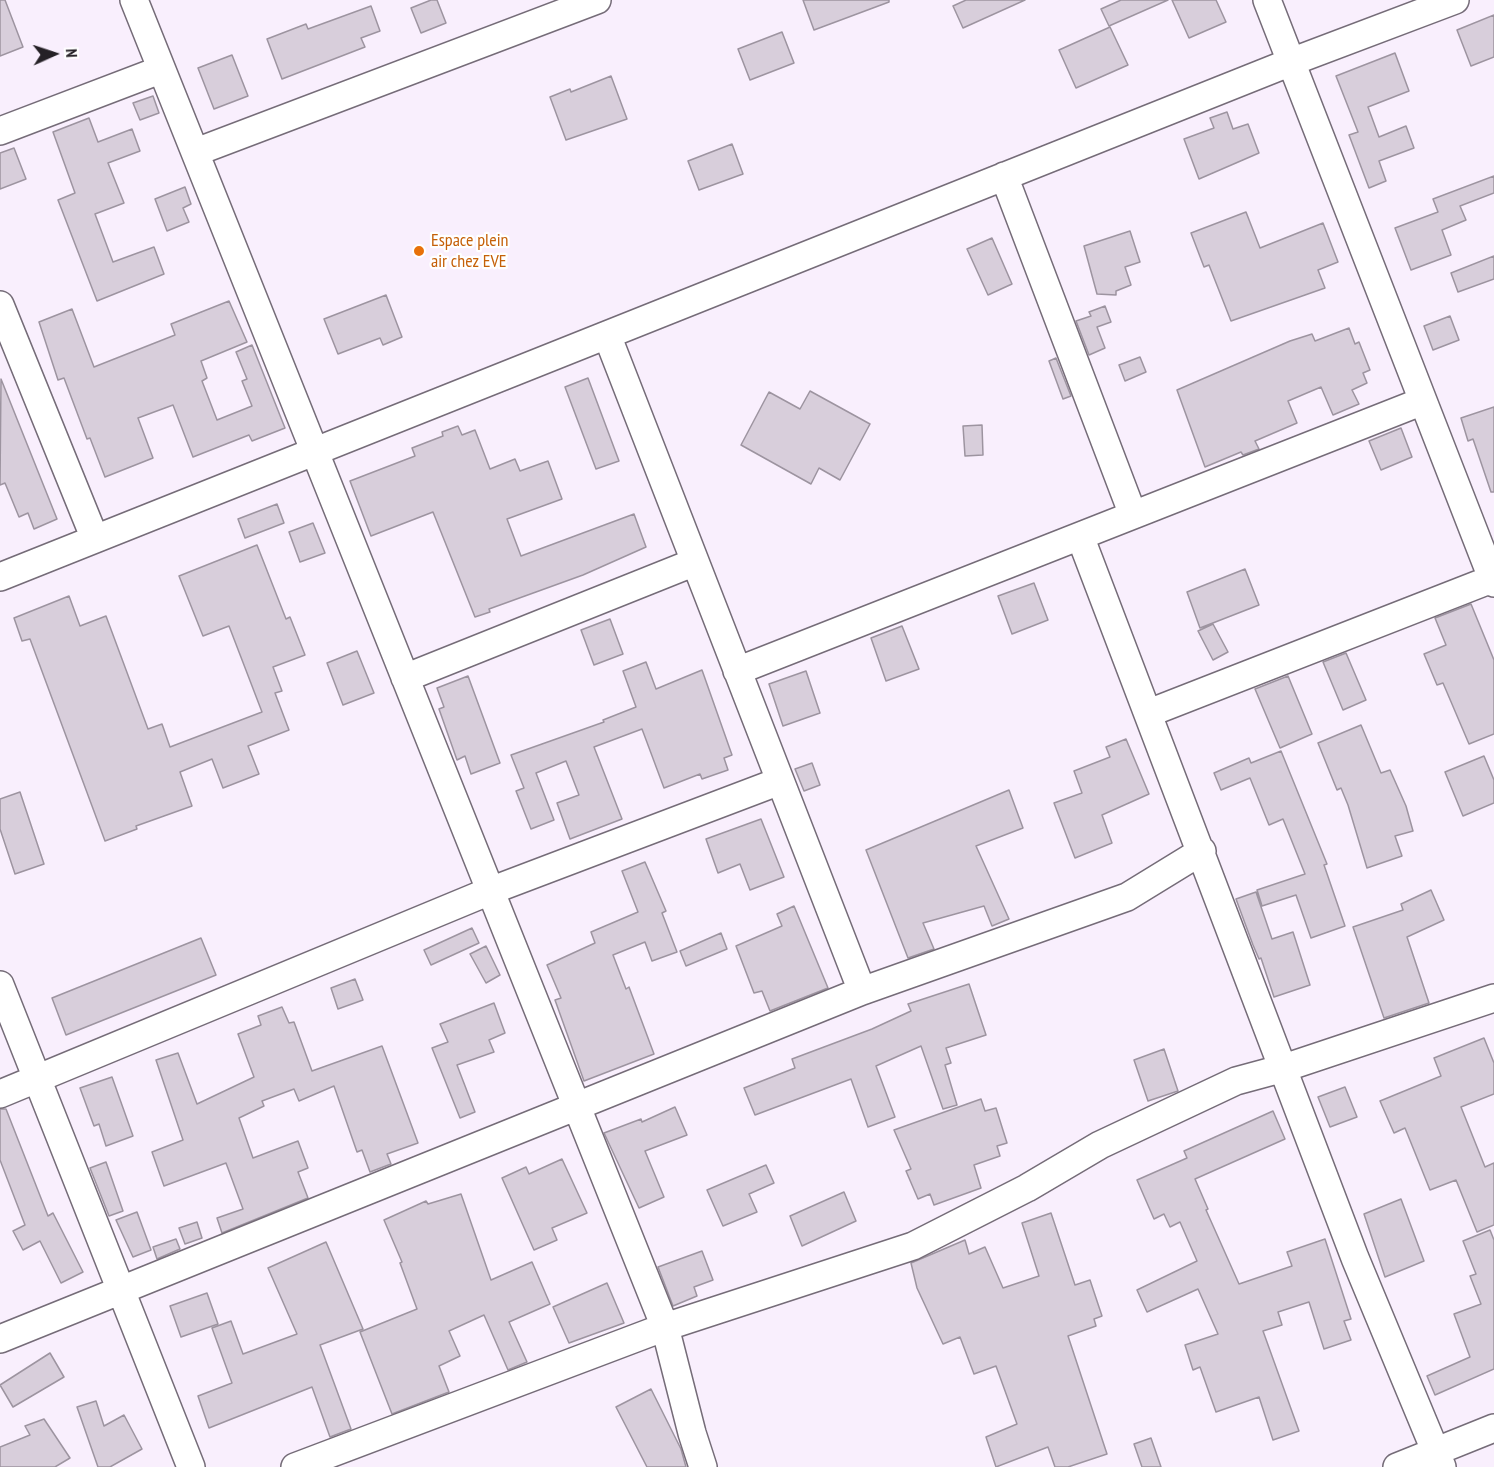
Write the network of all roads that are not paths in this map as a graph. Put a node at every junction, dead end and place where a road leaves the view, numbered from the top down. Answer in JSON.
{"nodes":[{"id":1,"x":134,"y":0,"type":"edge"},
{"id":2,"x":597,"y":0,"type":"edge"},
{"id":3,"x":1267,"y":0,"type":"edge"},
{"id":4,"x":1455,"y":0,"type":"edge"},
{"id":5,"x":1291,"y":62,"type":"junction"},
{"id":6,"x":160,"y":70,"type":"junction"},
{"id":7,"x":0,"y":131,"type":"edge"},
{"id":8,"x":196,"y":152,"type":"junction"},
{"id":9,"x":1004,"y":176,"type":"junction"},
{"id":10,"x":0,"y":305,"type":"edge"},
{"id":11,"x":607,"y":335,"type":"junction"},
{"id":12,"x":1423,"y":402,"type":"junction"},
{"id":13,"x":314,"y":452,"type":"junction"},
{"id":14,"x":1133,"y":515,"type":"junction"},
{"id":15,"x":1080,"y":536,"type":"junction"},
{"id":16,"x":95,"y":539,"type":"junction"},
{"id":17,"x":695,"y":562,"type":"junction"},
{"id":18,"x":0,"y":577,"type":"edge"},
{"id":19,"x":1493,"y":581,"type":"edge"},
{"id":20,"x":737,"y":671,"type":"junction"},
{"id":21,"x":405,"y":678,"type":"junction"},
{"id":22,"x":1149,"y":713,"type":"junction"},
{"id":23,"x":780,"y":781,"type":"junction"},
{"id":24,"x":1202,"y":851,"type":"junction"},
{"id":25,"x":490,"y":891,"type":"junction"},
{"id":26,"x":0,"y":985,"type":"edge"},
{"id":27,"x":861,"y":992,"type":"junction"},
{"id":28,"x":1494,"y":998,"type":"edge"},
{"id":29,"x":1284,"y":1068,"type":"junction"},
{"id":30,"x":37,"y":1079,"type":"junction"},
{"id":31,"x":0,"y":1094,"type":"edge"},
{"id":32,"x":577,"y":1106,"type":"junction"},
{"id":33,"x":121,"y":1291,"type":"junction"},
{"id":34,"x":665,"y":1327,"type":"junction"},
{"id":35,"x":0,"y":1339,"type":"edge"},
{"id":36,"x":1494,"y":1428,"type":"edge"},
{"id":37,"x":1439,"y":1459,"type":"edge"},
{"id":38,"x":191,"y":1467,"type":"edge"},
{"id":39,"x":295,"y":1467,"type":"edge"},
{"id":40,"x":704,"y":1467,"type":"edge"},
{"id":41,"x":1397,"y":1467,"type":"edge"}],
"edges":[{"from":1,"to":6,"type":"street"},
{"from":2,"to":8,"type":"street"},
{"from":3,"to":5,"type":"street"},
{"from":4,"to":5,"type":"street"},
{"from":5,"to":9,"type":"street"},
{"from":5,"to":12,"type":"street"},
{"from":6,"to":7,"type":"street"},
{"from":6,"to":8,"type":"street"},
{"from":8,"to":13,"type":"street"},
{"from":9,"to":11,"type":"street"},
{"from":9,"to":14,"type":"street"},
{"from":10,"to":16,"type":"street"},
{"from":11,"to":13,"type":"street"},
{"from":11,"to":17,"type":"street"},
{"from":12,"to":14,"type":"street"},
{"from":12,"to":19,"type":"street"},
{"from":13,"to":16,"type":"street"},
{"from":13,"to":21,"type":"street"},
{"from":14,"to":15,"type":"street"},
{"from":15,"to":20,"type":"street"},
{"from":15,"to":22,"type":"street"},
{"from":16,"to":18,"type":"street"},
{"from":17,"to":20,"type":"street"},
{"from":17,"to":21,"type":"street"},
{"from":19,"to":22,"type":"street"},
{"from":20,"to":23,"type":"street"},
{"from":21,"to":25,"type":"street"},
{"from":22,"to":24,"type":"street"},
{"from":23,"to":25,"type":"street"},
{"from":23,"to":27,"type":"street"},
{"from":24,"to":27,"type":"street"},
{"from":24,"to":29,"type":"street"},
{"from":25,"to":30,"type":"street"},
{"from":25,"to":32,"type":"street"},
{"from":26,"to":30,"type":"street"},
{"from":27,"to":32,"type":"street"},
{"from":28,"to":29,"type":"street"},
{"from":29,"to":34,"type":"street"},
{"from":29,"to":37,"type":"street"},
{"from":30,"to":31,"type":"street"},
{"from":30,"to":33,"type":"street"},
{"from":32,"to":33,"type":"street"},
{"from":32,"to":34,"type":"street"},
{"from":33,"to":35,"type":"street"},
{"from":33,"to":38,"type":"street"},
{"from":34,"to":39,"type":"street"},
{"from":34,"to":40,"type":"street"},
{"from":36,"to":37,"type":"street"},
{"from":37,"to":41,"type":"street"}]}
